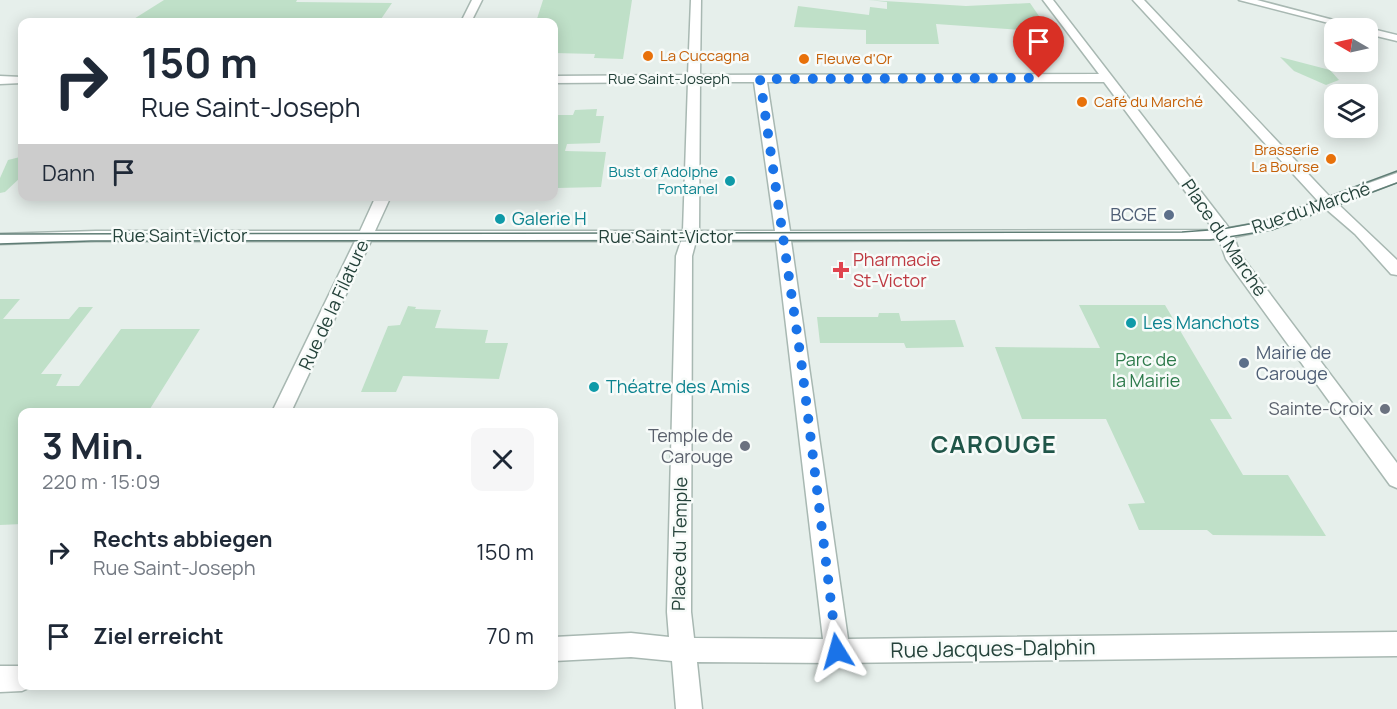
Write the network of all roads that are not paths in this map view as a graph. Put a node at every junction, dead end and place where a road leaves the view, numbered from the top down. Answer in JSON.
{"nodes":[{"id":1,"x":477,"y":0,"type":"edge"},
{"id":2,"x":696,"y":0,"type":"edge"},
{"id":3,"x":1048,"y":0,"type":"edge"},
{"id":4,"x":1138,"y":0,"type":"edge"},
{"id":5,"x":1244,"y":0,"type":"edge"},
{"id":6,"x":468,"y":18,"type":"edge"},
{"id":7,"x":1324,"y":19,"type":"edge"},
{"id":8,"x":1378,"y":33,"type":"edge"},
{"id":9,"x":1397,"y":38,"type":"edge"},
{"id":10,"x":1108,"y":78,"type":"junction"},
{"id":11,"x":694,"y":79,"type":"junction"},
{"id":12,"x":760,"y":79,"type":"junction"},
{"id":13,"x":0,"y":80,"type":"edge"},
{"id":14,"x":18,"y":80,"type":"edge"},
{"id":15,"x":558,"y":80,"type":"edge"},
{"id":16,"x":1397,"y":177,"type":"edge"},
{"id":17,"x":382,"y":201,"type":"edge"},
{"id":18,"x":1328,"y":203,"type":"junction"},
{"id":19,"x":1225,"y":234,"type":"junction"},
{"id":20,"x":784,"y":236,"type":"junction"},
{"id":21,"x":366,"y":237,"type":"junction"},
{"id":22,"x":691,"y":237,"type":"junction"},
{"id":23,"x":0,"y":239,"type":"edge"},
{"id":24,"x":1397,"y":270,"type":"edge"},
{"id":25,"x":284,"y":408,"type":"edge"},
{"id":26,"x":1397,"y":479,"type":"edge"},
{"id":27,"x":1397,"y":644,"type":"edge"},
{"id":28,"x":558,"y":649,"type":"edge"},
{"id":29,"x":682,"y":650,"type":"junction"},
{"id":30,"x":837,"y":651,"type":"junction"},
{"id":31,"x":18,"y":678,"type":"edge"},
{"id":32,"x":0,"y":679,"type":"edge"},
{"id":33,"x":688,"y":709,"type":"edge"}],
"edges":[{"from":1,"to":6,"type":"street"},
{"from":2,"to":11,"type":"street","name":"Place du Temple"},
{"from":3,"to":10,"type":"street","name":"Place du Marché"},
{"from":4,"to":18,"type":"street"},
{"from":5,"to":7,"type":"street"},
{"from":8,"to":9,"type":"street"},
{"from":10,"to":12,"type":"street","name":"Rue Saint-Joseph"},
{"from":10,"to":19,"type":"street","name":"Place du Marché"},
{"from":11,"to":12,"type":"street","name":"Rue Saint-Joseph"},
{"from":11,"to":15,"type":"street","name":"Rue Saint-Joseph"},
{"from":11,"to":22,"type":"street","name":"Place du Temple"},
{"from":12,"to":20,"type":"street"},
{"from":13,"to":14,"type":"street"},
{"from":16,"to":18,"type":"street","name":"Rue du Marché"},
{"from":17,"to":21,"type":"street","name":"Rue de la Filature"},
{"from":18,"to":19,"type":"street","name":"Rue du Marché"},
{"from":18,"to":24,"type":"street"},
{"from":19,"to":20,"type":"street","name":"Rue Saint-Victor"},
{"from":19,"to":26,"type":"street","name":"Place du Marché"},
{"from":20,"to":22,"type":"street","name":"Rue Saint-Victor"},
{"from":20,"to":30,"type":"street"},
{"from":21,"to":22,"type":"street","name":"Rue Saint-Victor"},
{"from":21,"to":23,"type":"street","name":"Rue Saint-Victor"},
{"from":21,"to":25,"type":"street","name":"Rue de la Filature"},
{"from":22,"to":29,"type":"street","name":"Place du Temple"},
{"from":27,"to":30,"type":"street","name":"Rue Jacques-Dalphin"},
{"from":28,"to":29,"type":"street","name":"Rue Jacques-Dalphin"},
{"from":29,"to":30,"type":"street","name":"Rue Jacques-Dalphin"},
{"from":29,"to":33,"type":"street","name":"Place du Temple"},
{"from":31,"to":32,"type":"street"}]}
